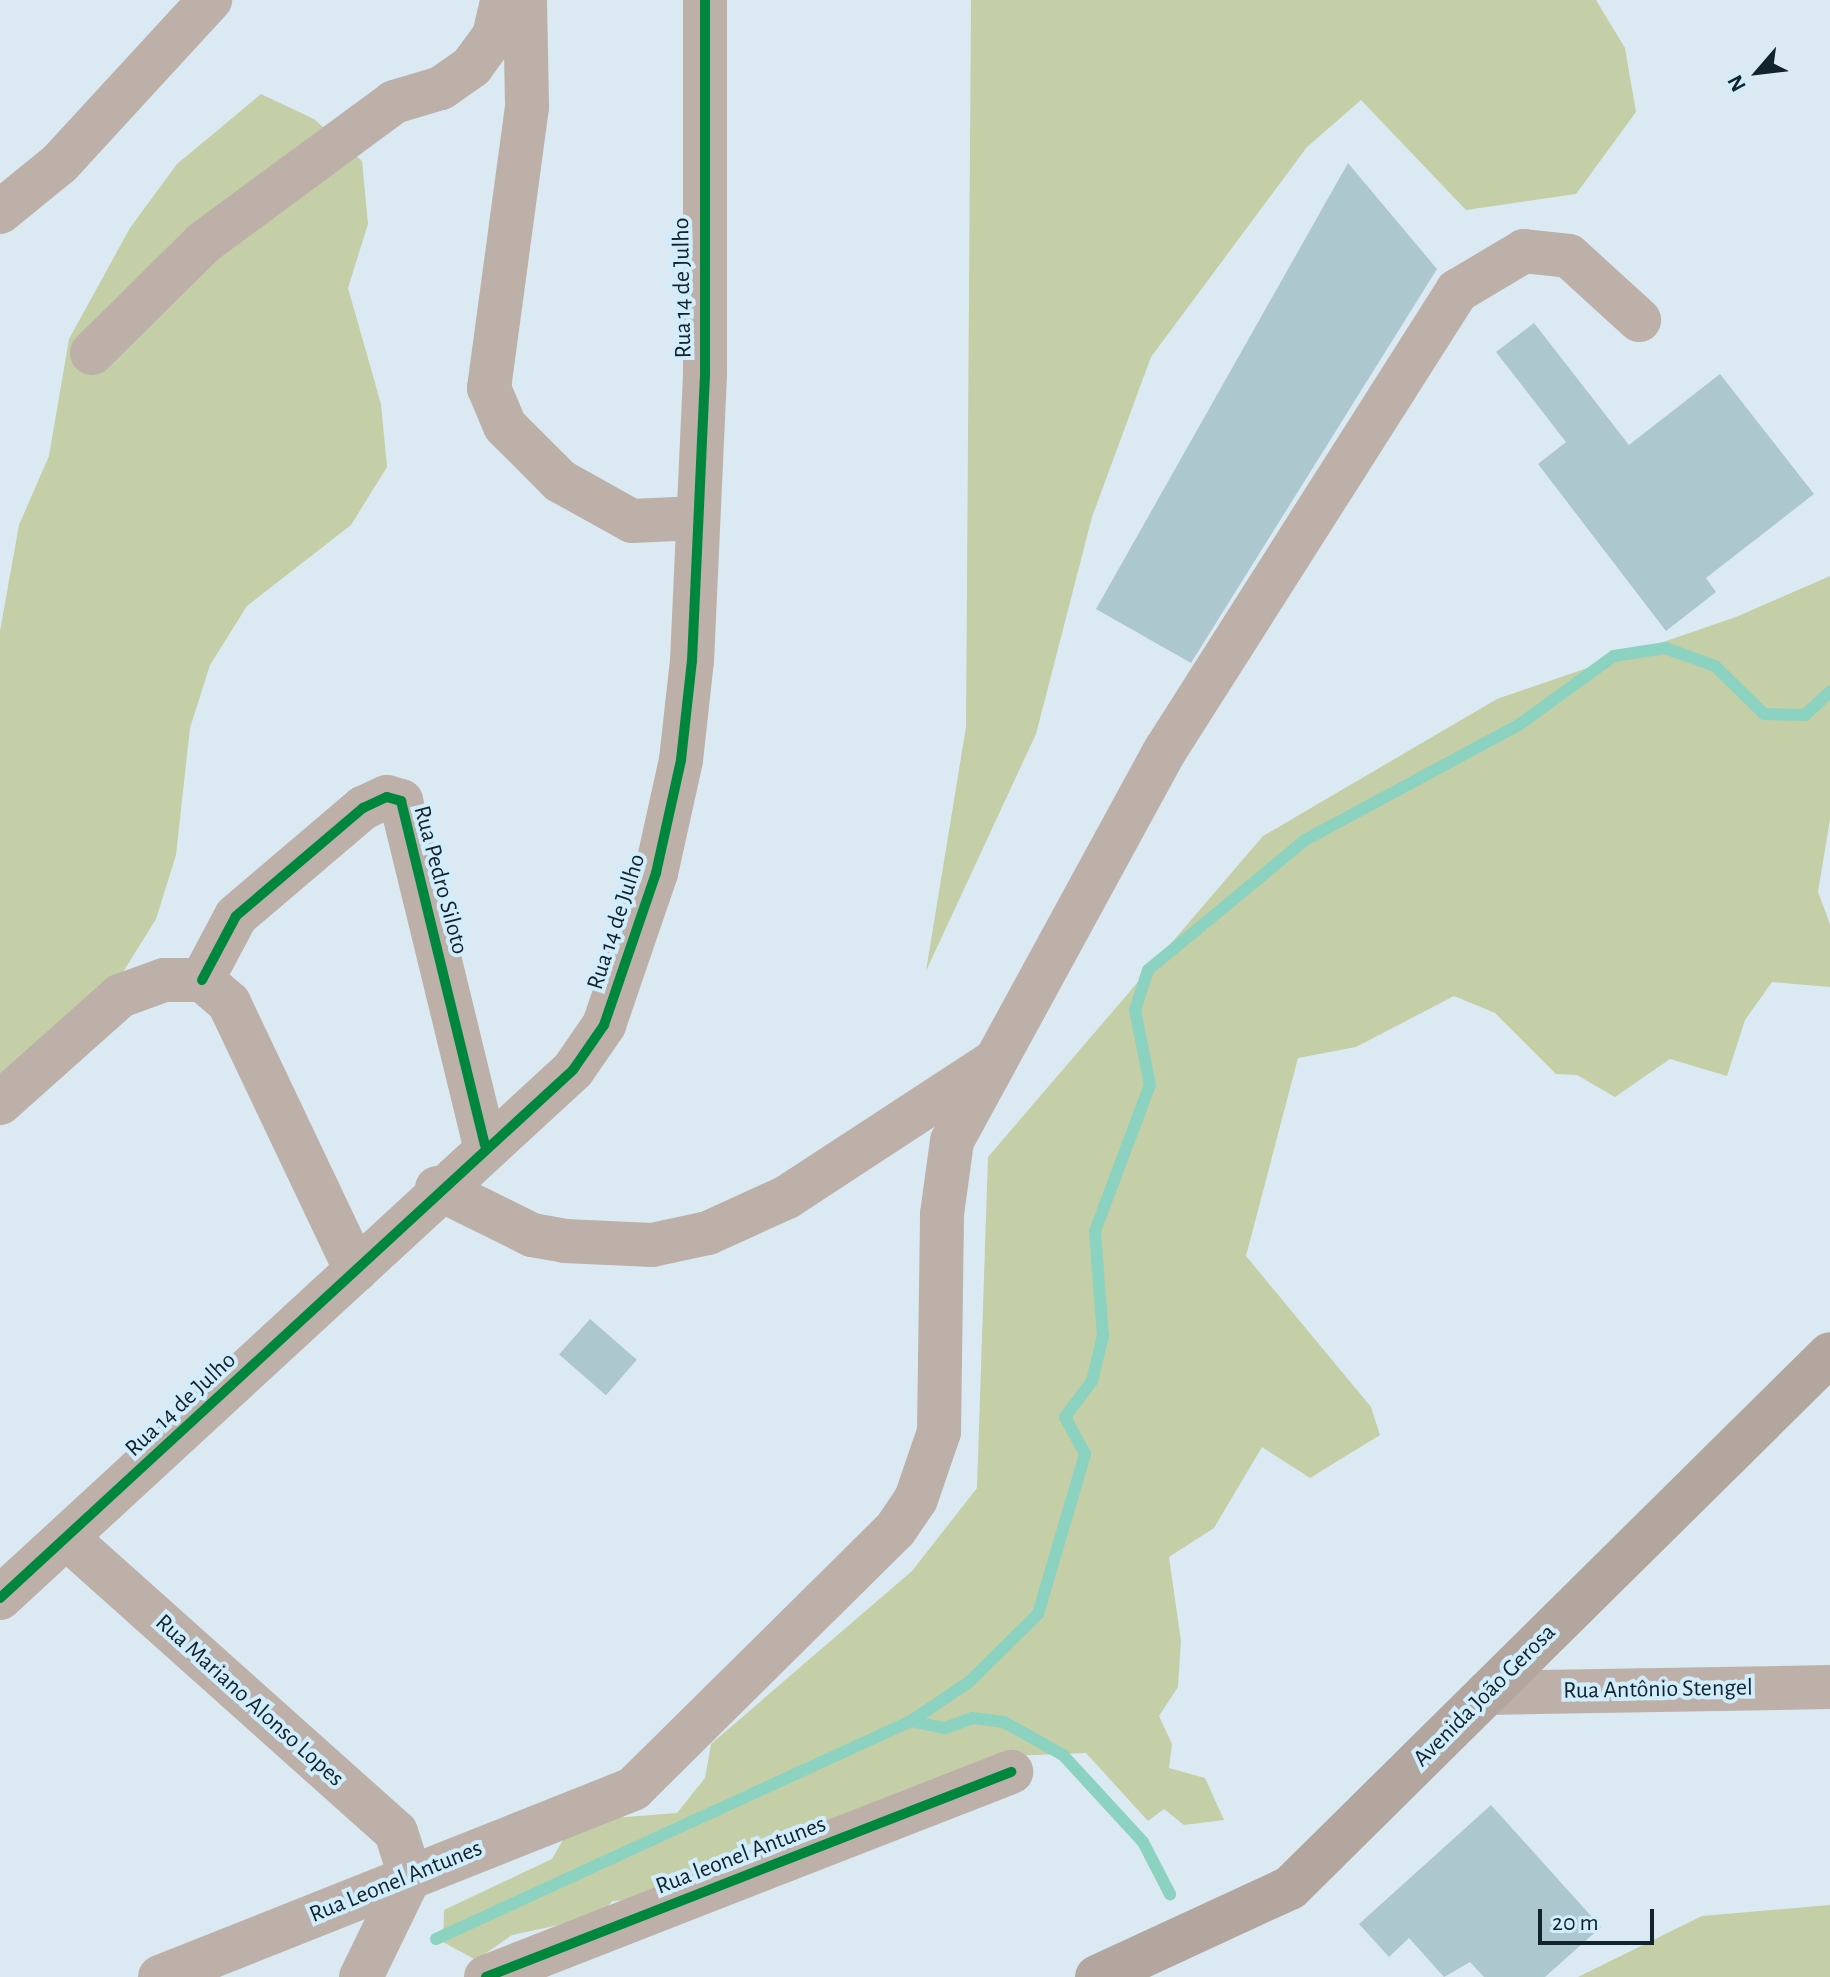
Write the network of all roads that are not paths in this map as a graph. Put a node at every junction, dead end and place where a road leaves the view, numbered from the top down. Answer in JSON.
{"nodes":[{"id":1,"x":210,"y":0,"type":"edge"},
{"id":2,"x":502,"y":0,"type":"edge"},
{"id":3,"x":525,"y":0,"type":"edge"},
{"id":4,"x":705,"y":0,"type":"edge"},
{"id":5,"x":0,"y":212,"type":"edge"},
{"id":6,"x":1639,"y":320,"type":"dead end"},
{"id":7,"x":92,"y":353,"type":"dead end"},
{"id":8,"x":697,"y":518,"type":"junction"},
{"id":9,"x":202,"y":980,"type":"junction"},
{"id":10,"x":994,"y":1062,"type":"junction"},
{"id":11,"x":0,"y":1103,"type":"edge"},
{"id":12,"x":485,"y":1145,"type":"junction"},
{"id":13,"x":437,"y":1188,"type":"junction"},
{"id":14,"x":356,"y":1270,"type":"junction"},
{"id":15,"x":1830,"y":1354,"type":"edge"},
{"id":16,"x":67,"y":1538,"type":"junction"},
{"id":17,"x":0,"y":1598,"type":"edge"},
{"id":18,"x":1830,"y":1687,"type":"edge"},
{"id":19,"x":1487,"y":1693,"type":"junction"},
{"id":20,"x":1011,"y":1772,"type":"dead end"},
{"id":21,"x":410,"y":1876,"type":"junction"},
{"id":22,"x":160,"y":1977,"type":"edge"},
{"id":23,"x":361,"y":1977,"type":"edge"},
{"id":24,"x":486,"y":1977,"type":"edge"},
{"id":25,"x":1097,"y":1977,"type":"edge"}],
"edges":[{"from":1,"to":5,"type":"street"},
{"from":2,"to":7,"type":"street"},
{"from":3,"to":8,"type":"street"},
{"from":4,"to":8,"type":"street","name":"Rua 14 de Julho"},
{"from":6,"to":10,"type":"street"},
{"from":8,"to":12,"type":"street","name":"Rua 14 de Julho"},
{"from":9,"to":11,"type":"street"},
{"from":9,"to":12,"type":"street","name":"Rua Pedro Siloto"},
{"from":9,"to":14,"type":"street"},
{"from":10,"to":13,"type":"street"},
{"from":10,"to":21,"type":"street","name":"Rua Leonel Antunes"},
{"from":12,"to":13,"type":"street","name":"Rua 14 de Julho"},
{"from":13,"to":14,"type":"street","name":"Rua 14 de Julho"},
{"from":14,"to":16,"type":"street","name":"Rua 14 de Julho"},
{"from":15,"to":19,"type":"main road","name":"Avenida João Gerosa"},
{"from":16,"to":17,"type":"street","name":"Rua 14 de Julho"},
{"from":16,"to":21,"type":"street","name":"Rua Mariano Alonso Lopes"},
{"from":18,"to":19,"type":"street","name":"Rua Antônio Stengel"},
{"from":19,"to":25,"type":"main road","name":"Avenida João Gerosa"},
{"from":20,"to":24,"type":"street","name":"Rua leonel Antunes"},
{"from":21,"to":22,"type":"street","name":"Rua Leonel Antunes"},
{"from":21,"to":23,"type":"street"}]}
